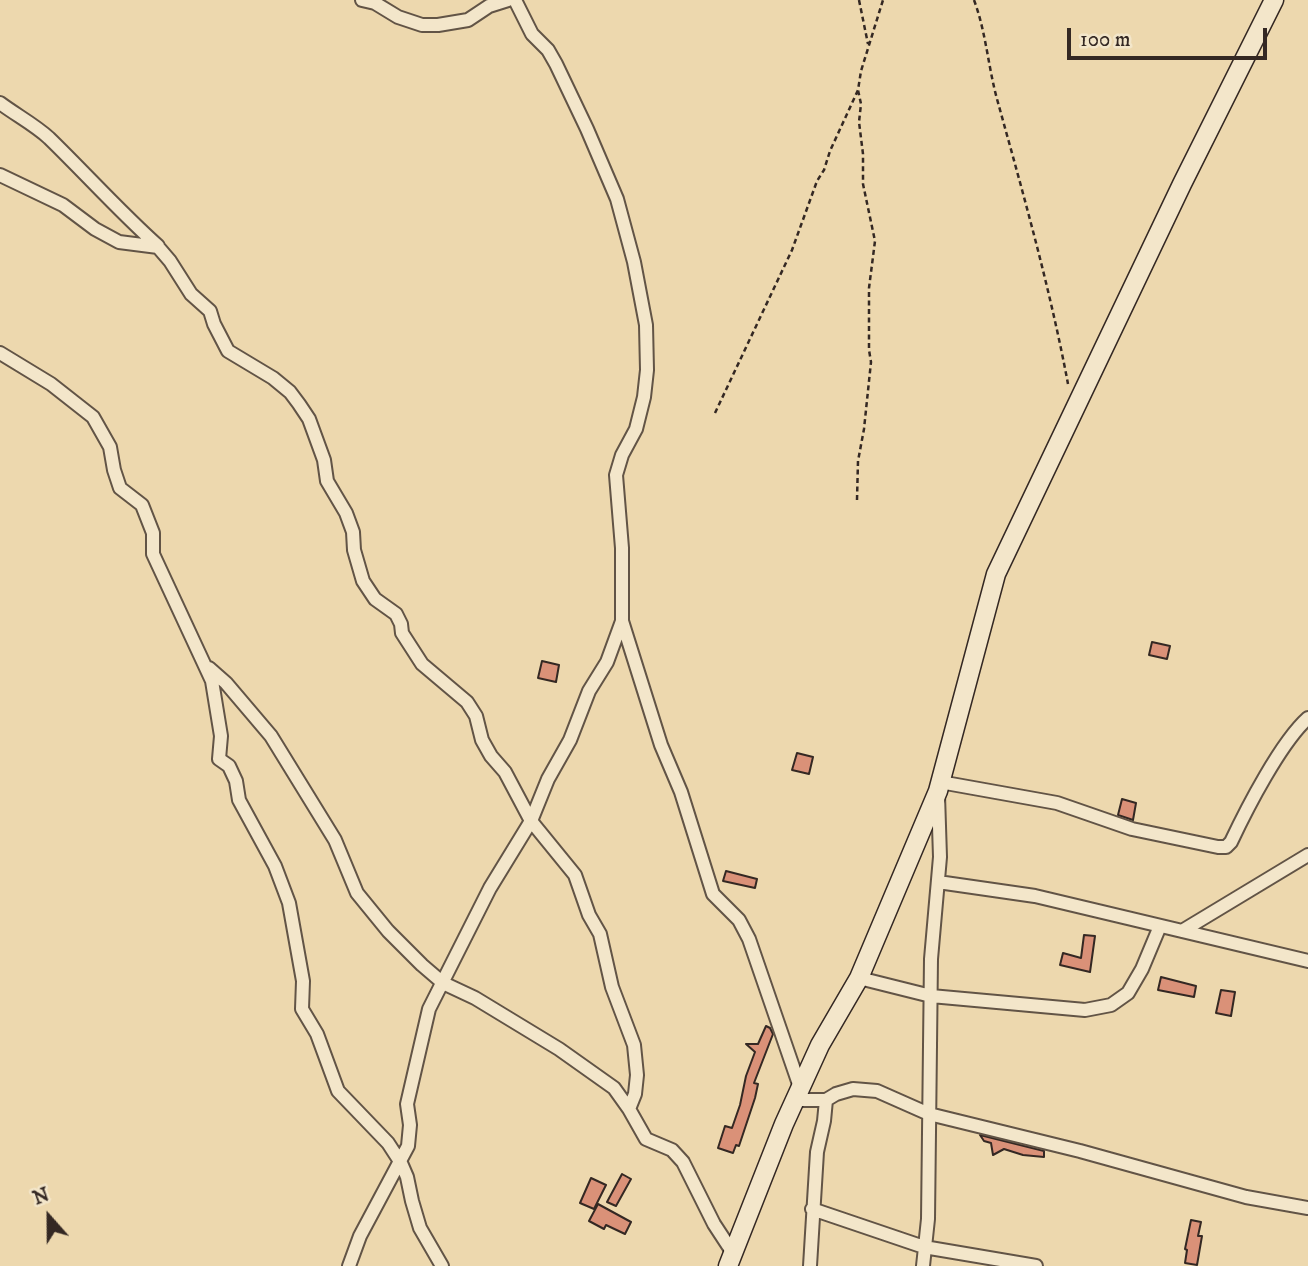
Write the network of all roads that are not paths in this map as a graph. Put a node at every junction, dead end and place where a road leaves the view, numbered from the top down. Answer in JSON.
{"nodes":[{"id":1,"x":362,"y":0,"type":"edge"},
{"id":2,"x":508,"y":0,"type":"edge"},
{"id":3,"x":515,"y":0,"type":"edge"},
{"id":4,"x":1274,"y":0,"type":"edge"},
{"id":5,"x":0,"y":103,"type":"edge"},
{"id":6,"x":0,"y":176,"type":"edge"},
{"id":7,"x":158,"y":247,"type":"junction"},
{"id":8,"x":0,"y":352,"type":"edge"},
{"id":9,"x":622,"y":621,"type":"junction"},
{"id":10,"x":202,"y":662,"type":"junction"},
{"id":11,"x":1308,"y":718,"type":"edge"},
{"id":12,"x":939,"y":786,"type":"junction"},
{"id":13,"x":531,"y":821,"type":"junction"},
{"id":14,"x":1308,"y":855,"type":"edge"},
{"id":15,"x":938,"y":882,"type":"junction"},
{"id":16,"x":1160,"y":926,"type":"junction"},
{"id":17,"x":1182,"y":931,"type":"junction"},
{"id":18,"x":1308,"y":961,"type":"edge"},
{"id":19,"x":859,"y":978,"type":"junction"},
{"id":20,"x":443,"y":983,"type":"junction"},
{"id":21,"x":931,"y":996,"type":"junction"},
{"id":22,"x":799,"y":1095,"type":"junction"},
{"id":23,"x":826,"y":1100,"type":"junction"},
{"id":24,"x":629,"y":1109,"type":"junction"},
{"id":25,"x":929,"y":1115,"type":"junction"},
{"id":26,"x":401,"y":1163,"type":"junction"},
{"id":27,"x":1308,"y":1208,"type":"edge"},
{"id":28,"x":812,"y":1209,"type":"junction"},
{"id":29,"x":924,"y":1247,"type":"junction"},
{"id":30,"x":730,"y":1259,"type":"edge"},
{"id":31,"x":349,"y":1266,"type":"edge"},
{"id":32,"x":442,"y":1266,"type":"edge"},
{"id":33,"x":810,"y":1266,"type":"edge"},
{"id":34,"x":923,"y":1266,"type":"edge"},
{"id":35,"x":1036,"y":1266,"type":"edge"}],
"edges":[{"from":1,"to":2,"type":"street"},
{"from":3,"to":9,"type":"street"},
{"from":4,"to":12,"type":"street"},
{"from":5,"to":7,"type":"street"},
{"from":6,"to":7,"type":"street"},
{"from":7,"to":13,"type":"street"},
{"from":8,"to":10,"type":"street"},
{"from":9,"to":13,"type":"street"},
{"from":9,"to":22,"type":"street"},
{"from":10,"to":20,"type":"street"},
{"from":10,"to":26,"type":"street"},
{"from":11,"to":12,"type":"street"},
{"from":12,"to":15,"type":"street"},
{"from":12,"to":19,"type":"street"},
{"from":13,"to":20,"type":"street"},
{"from":13,"to":24,"type":"street"},
{"from":14,"to":17,"type":"street"},
{"from":15,"to":16,"type":"street"},
{"from":15,"to":21,"type":"street"},
{"from":16,"to":17,"type":"street"},
{"from":16,"to":21,"type":"street"},
{"from":17,"to":18,"type":"street"},
{"from":19,"to":21,"type":"street"},
{"from":19,"to":22,"type":"street"},
{"from":20,"to":24,"type":"street"},
{"from":20,"to":26,"type":"street"},
{"from":21,"to":25,"type":"street"},
{"from":22,"to":23,"type":"street"},
{"from":22,"to":30,"type":"street"},
{"from":23,"to":25,"type":"street"},
{"from":23,"to":28,"type":"street"},
{"from":24,"to":30,"type":"street"},
{"from":25,"to":27,"type":"street"},
{"from":25,"to":29,"type":"street"},
{"from":26,"to":31,"type":"street"},
{"from":26,"to":32,"type":"street"},
{"from":28,"to":29,"type":"street"},
{"from":28,"to":33,"type":"street"},
{"from":29,"to":34,"type":"street"},
{"from":29,"to":35,"type":"street"}]}
